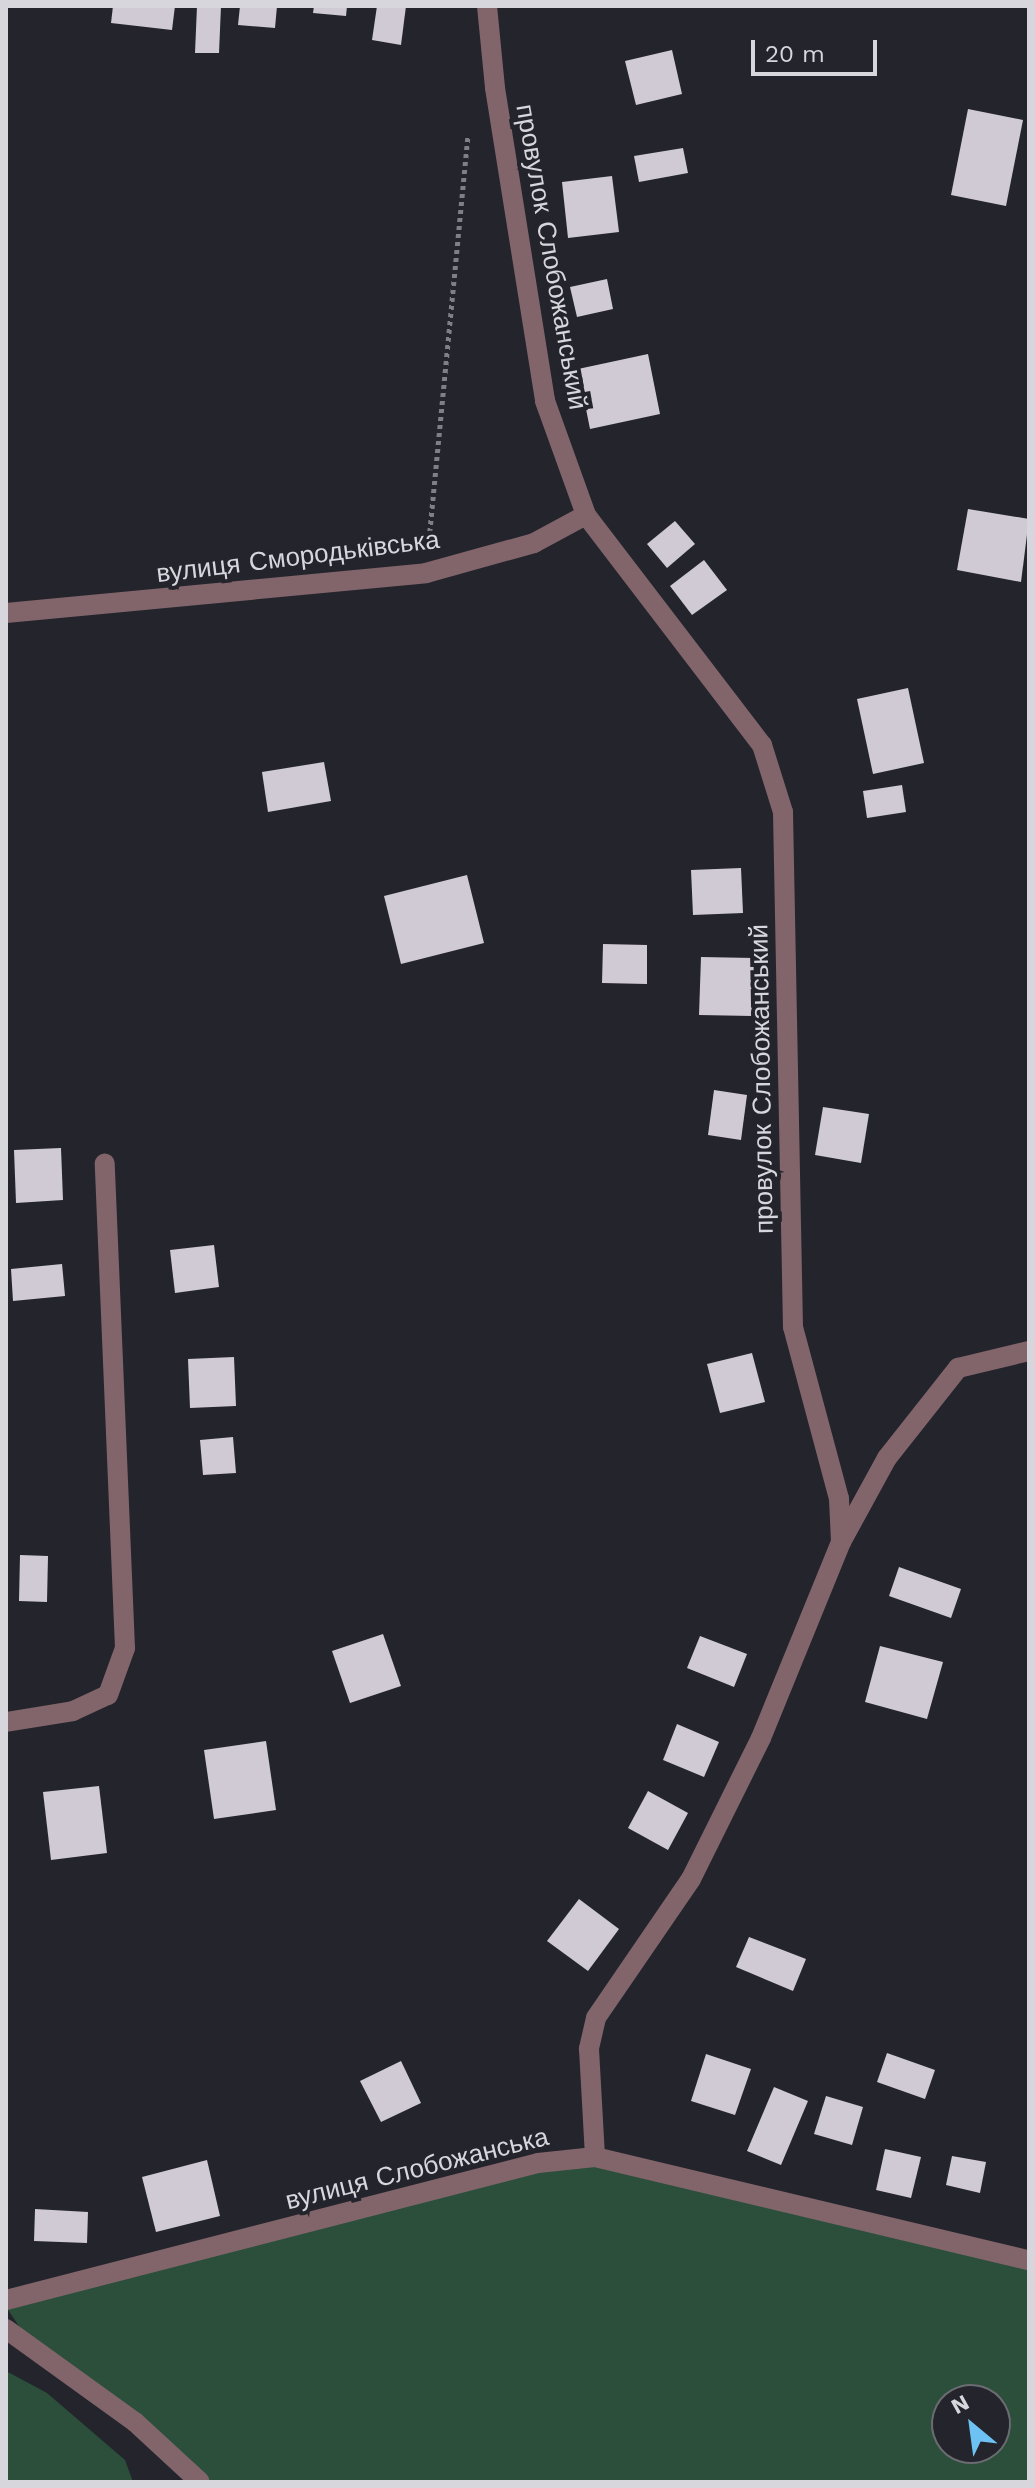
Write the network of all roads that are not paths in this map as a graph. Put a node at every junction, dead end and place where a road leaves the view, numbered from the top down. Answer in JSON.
{"nodes":[{"id":1,"x":487,"y":6,"type":"edge"},
{"id":2,"x":586,"y":515,"type":"junction"},
{"id":3,"x":6,"y":613,"type":"edge"},
{"id":4,"x":105,"y":1163,"type":"dead end"},
{"id":5,"x":1029,"y":1351,"type":"edge"},
{"id":6,"x":841,"y":1542,"type":"junction"},
{"id":7,"x":6,"y":1722,"type":"edge"},
{"id":8,"x":595,"y":2157,"type":"junction"},
{"id":9,"x":1029,"y":2260,"type":"edge"},
{"id":10,"x":6,"y":2300,"type":"edge"},
{"id":11,"x":6,"y":2329,"type":"edge"},
{"id":12,"x":200,"y":2482,"type":"edge"}],
"edges":[{"from":1,"to":2,"type":"street","name":"провулок Слобожанський"},
{"from":2,"to":3,"type":"street","name":"вулиця Смородьківська"},
{"from":2,"to":6,"type":"street","name":"провулок Слобожанський"},
{"from":4,"to":7,"type":"street"},
{"from":5,"to":6,"type":"street"},
{"from":6,"to":8,"type":"street","name":"провулок Слобожанський"},
{"from":8,"to":9,"type":"street","name":"вулиця Слобожанська"},
{"from":8,"to":10,"type":"street","name":"вулиця Слобожанська"},
{"from":11,"to":12,"type":"street"}]}
